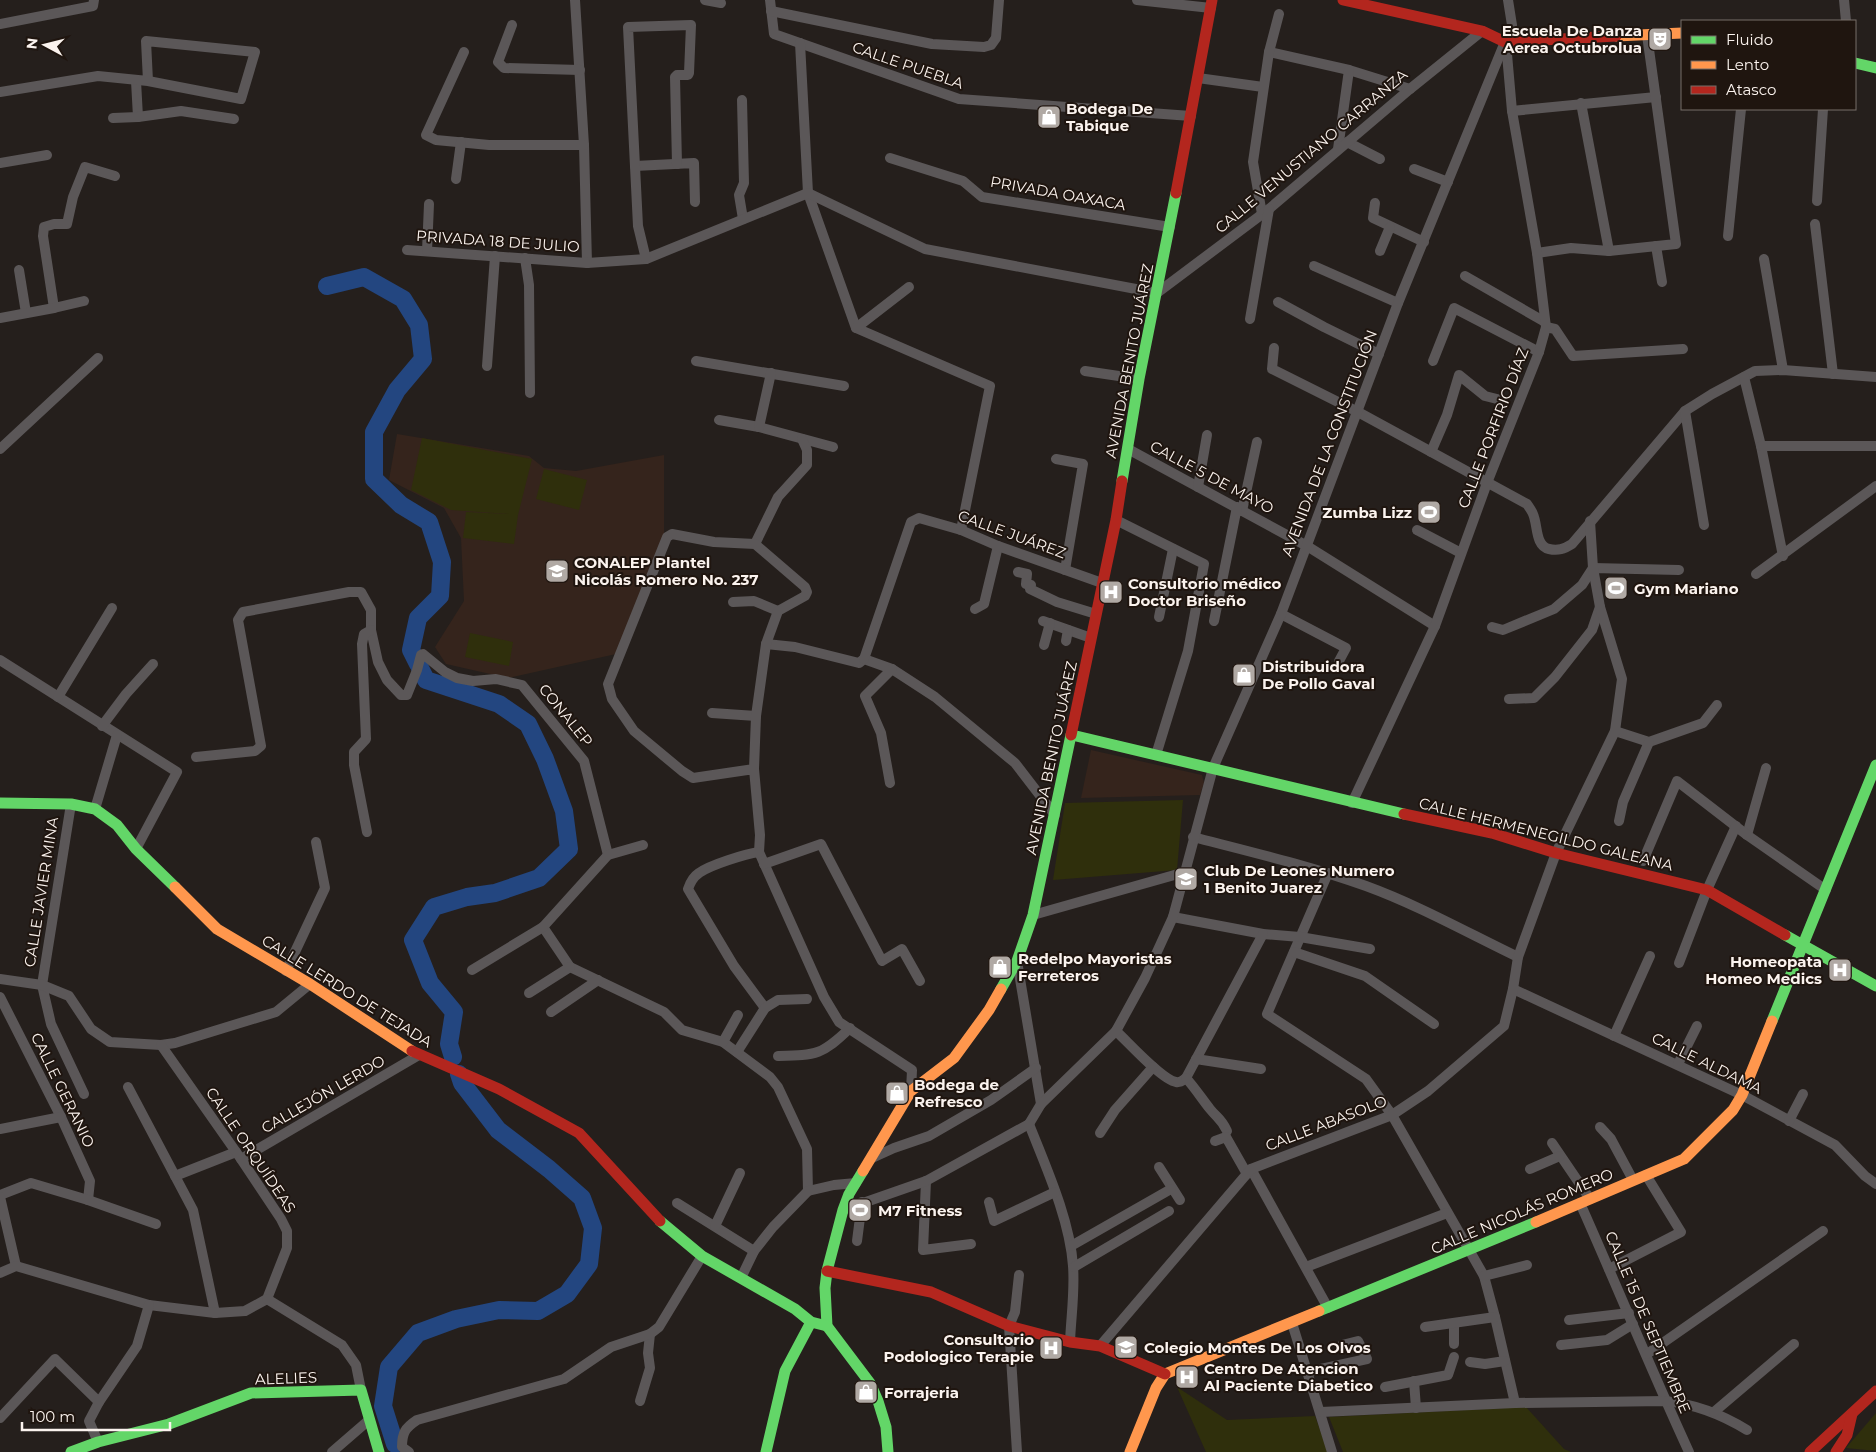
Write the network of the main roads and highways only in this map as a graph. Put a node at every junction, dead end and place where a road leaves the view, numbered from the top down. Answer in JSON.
{"nodes":[{"id":1,"x":1343,"y":0,"type":"edge"},
{"id":2,"x":1212,"y":4,"type":"edge"},
{"id":3,"x":1681,"y":33,"type":"edge"},
{"id":4,"x":1856,"y":63,"type":"edge"},
{"id":5,"x":1876,"y":68,"type":"edge"},
{"id":6,"x":1072,"y":735,"type":"junction"},
{"id":7,"x":1876,"y":765,"type":"edge"},
{"id":8,"x":0,"y":803,"type":"edge"},
{"id":9,"x":1804,"y":946,"type":"junction"},
{"id":10,"x":1876,"y":986,"type":"edge"},
{"id":11,"x":827,"y":1270,"type":"junction"},
{"id":12,"x":811,"y":1322,"type":"junction"},
{"id":13,"x":827,"y":1326,"type":"junction"},
{"id":14,"x":1165,"y":1374,"type":"junction"},
{"id":15,"x":1876,"y":1391,"type":"edge"},
{"id":16,"x":1852,"y":1414,"type":"junction"},
{"id":17,"x":93,"y":1446,"type":"edge"},
{"id":18,"x":71,"y":1452,"type":"edge"},
{"id":19,"x":379,"y":1452,"type":"edge"},
{"id":20,"x":766,"y":1452,"type":"edge"},
{"id":21,"x":888,"y":1452,"type":"edge"},
{"id":22,"x":1130,"y":1452,"type":"edge"},
{"id":23,"x":1810,"y":1452,"type":"edge"},
{"id":24,"x":1836,"y":1452,"type":"edge"}],
"edges":[{"from":1,"to":3,"type":"main road"},
{"from":2,"to":6,"type":"main road","name":"AVENIDA BENITO JUÁREZ"},
{"from":4,"to":5,"type":"main road"},
{"from":6,"to":9,"type":"main road","name":"CALLE HERMENEGILDO GALEANA"},
{"from":6,"to":11,"type":"main road","name":"AVENIDA BENITO JUÁREZ"},
{"from":7,"to":9,"type":"main road","name":"CALLE NICOLÁS ROMERO"},
{"from":8,"to":12,"type":"main road","name":"CALLE LERDO DE TEJADA"},
{"from":9,"to":10,"type":"main road","name":"CALLE HERMENEGILDO GALEANA"},
{"from":9,"to":14,"type":"main road","name":"CALLE NICOLÁS ROMERO"},
{"from":11,"to":13,"type":"main road","name":"AVENIDA BENITO JUÁREZ"},
{"from":11,"to":14,"type":"main road"},
{"from":12,"to":13,"type":"main road","name":"CALLE LERDO DE TEJADA"},
{"from":12,"to":20,"type":"main road"},
{"from":13,"to":21,"type":"main road"},
{"from":14,"to":22,"type":"main road"},
{"from":15,"to":16,"type":"main road"},
{"from":16,"to":23,"type":"main road"},
{"from":16,"to":24,"type":"main road"},
{"from":17,"to":18,"type":"main road","name":"ALELIES"},
{"from":17,"to":19,"type":"main road","name":"ALELIES"}]}
